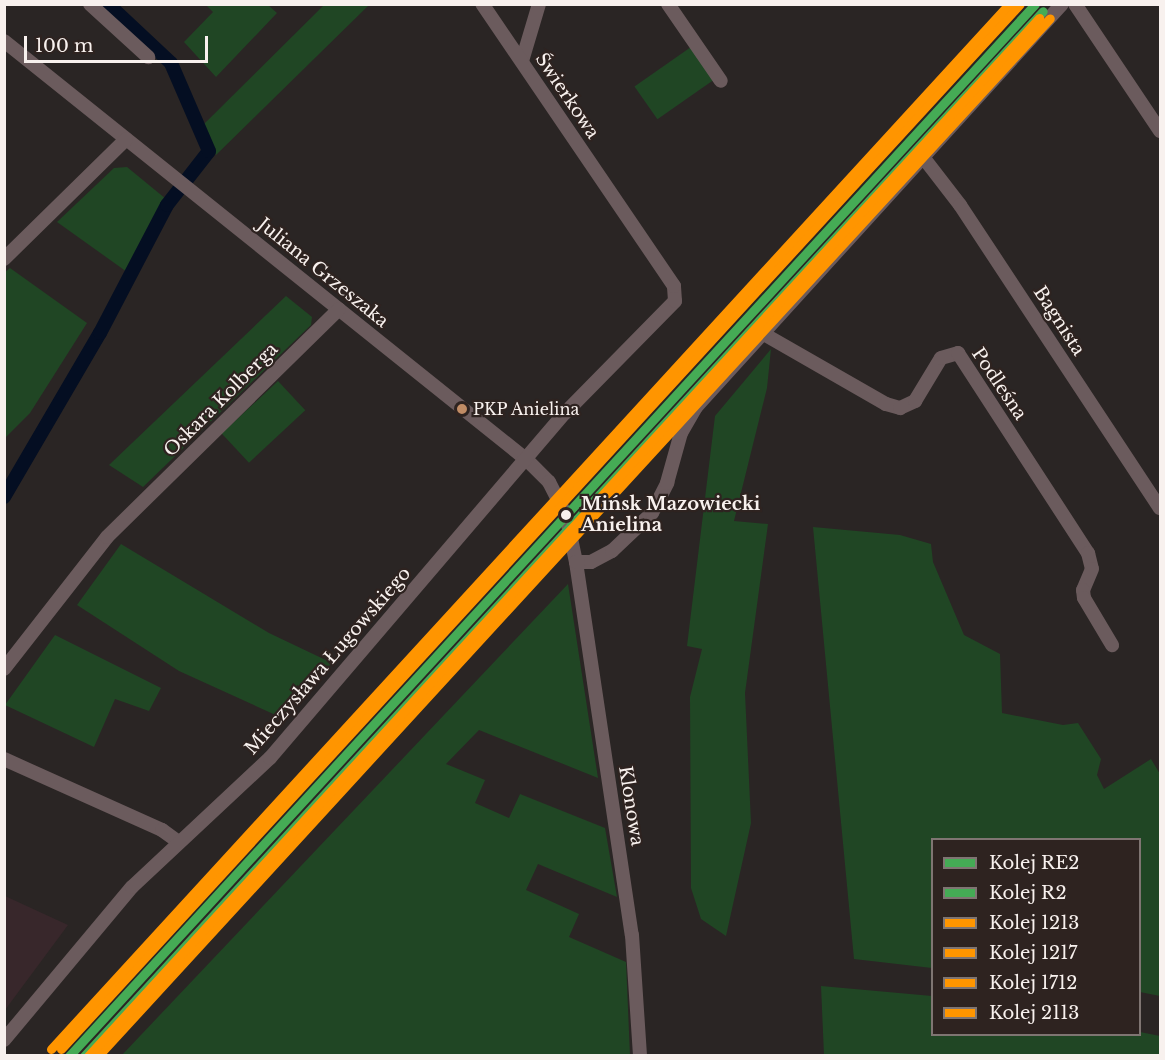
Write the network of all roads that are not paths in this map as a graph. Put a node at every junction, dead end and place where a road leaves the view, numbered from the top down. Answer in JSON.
{"nodes":[{"id":1,"x":90,"y":4,"type":"edge"},
{"id":2,"x":482,"y":4,"type":"edge"},
{"id":3,"x":540,"y":4,"type":"edge"},
{"id":4,"x":668,"y":4,"type":"edge"},
{"id":5,"x":1062,"y":4,"type":"edge"},
{"id":6,"x":1075,"y":4,"type":"edge"},
{"id":7,"x":4,"y":41,"type":"edge"},
{"id":8,"x":148,"y":57,"type":"dead end"},
{"id":9,"x":522,"y":61,"type":"junction"},
{"id":10,"x":721,"y":81,"type":"dead end"},
{"id":11,"x":1161,"y":131,"type":"edge"},
{"id":12,"x":126,"y":139,"type":"junction"},
{"id":13,"x":923,"y":157,"type":"junction"},
{"id":14,"x":4,"y":259,"type":"edge"},
{"id":15,"x":339,"y":309,"type":"junction"},
{"id":16,"x":762,"y":333,"type":"junction"},
{"id":17,"x":527,"y":460,"type":"junction"},
{"id":18,"x":1161,"y":508,"type":"edge"},
{"id":19,"x":576,"y":562,"type":"junction"},
{"id":20,"x":1112,"y":645,"type":"dead end"},
{"id":21,"x":4,"y":669,"type":"edge"},
{"id":22,"x":4,"y":759,"type":"edge"},
{"id":23,"x":177,"y":841,"type":"junction"},
{"id":24,"x":4,"y":1040,"type":"edge"},
{"id":25,"x":640,"y":1056,"type":"edge"}],
"edges":[{"from":1,"to":8,"type":"street"},
{"from":2,"to":9,"type":"street","name":"Świerkowa"},
{"from":3,"to":9,"type":"street"},
{"from":4,"to":10,"type":"street"},
{"from":5,"to":13,"type":"street"},
{"from":6,"to":11,"type":"street"},
{"from":7,"to":12,"type":"street","name":"Juliana Grzeszaka"},
{"from":9,"to":17,"type":"street","name":"Świerkowa"},
{"from":12,"to":14,"type":"street"},
{"from":12,"to":15,"type":"street","name":"Juliana Grzeszaka"},
{"from":13,"to":16,"type":"street"},
{"from":13,"to":18,"type":"street","name":"Bagnista"},
{"from":15,"to":17,"type":"street","name":"Juliana Grzeszaka"},
{"from":15,"to":21,"type":"street","name":"Oskara Kolberga"},
{"from":16,"to":19,"type":"street"},
{"from":16,"to":20,"type":"street","name":"Podleśna"},
{"from":17,"to":19,"type":"street","name":"Juliana Grzeszaka"},
{"from":17,"to":23,"type":"street","name":"Mieczysława Ługowskiego"},
{"from":19,"to":25,"type":"street","name":"Klonowa"},
{"from":22,"to":23,"type":"street"},
{"from":23,"to":24,"type":"street","name":"Mieczysława Ługowskiego"}]}
